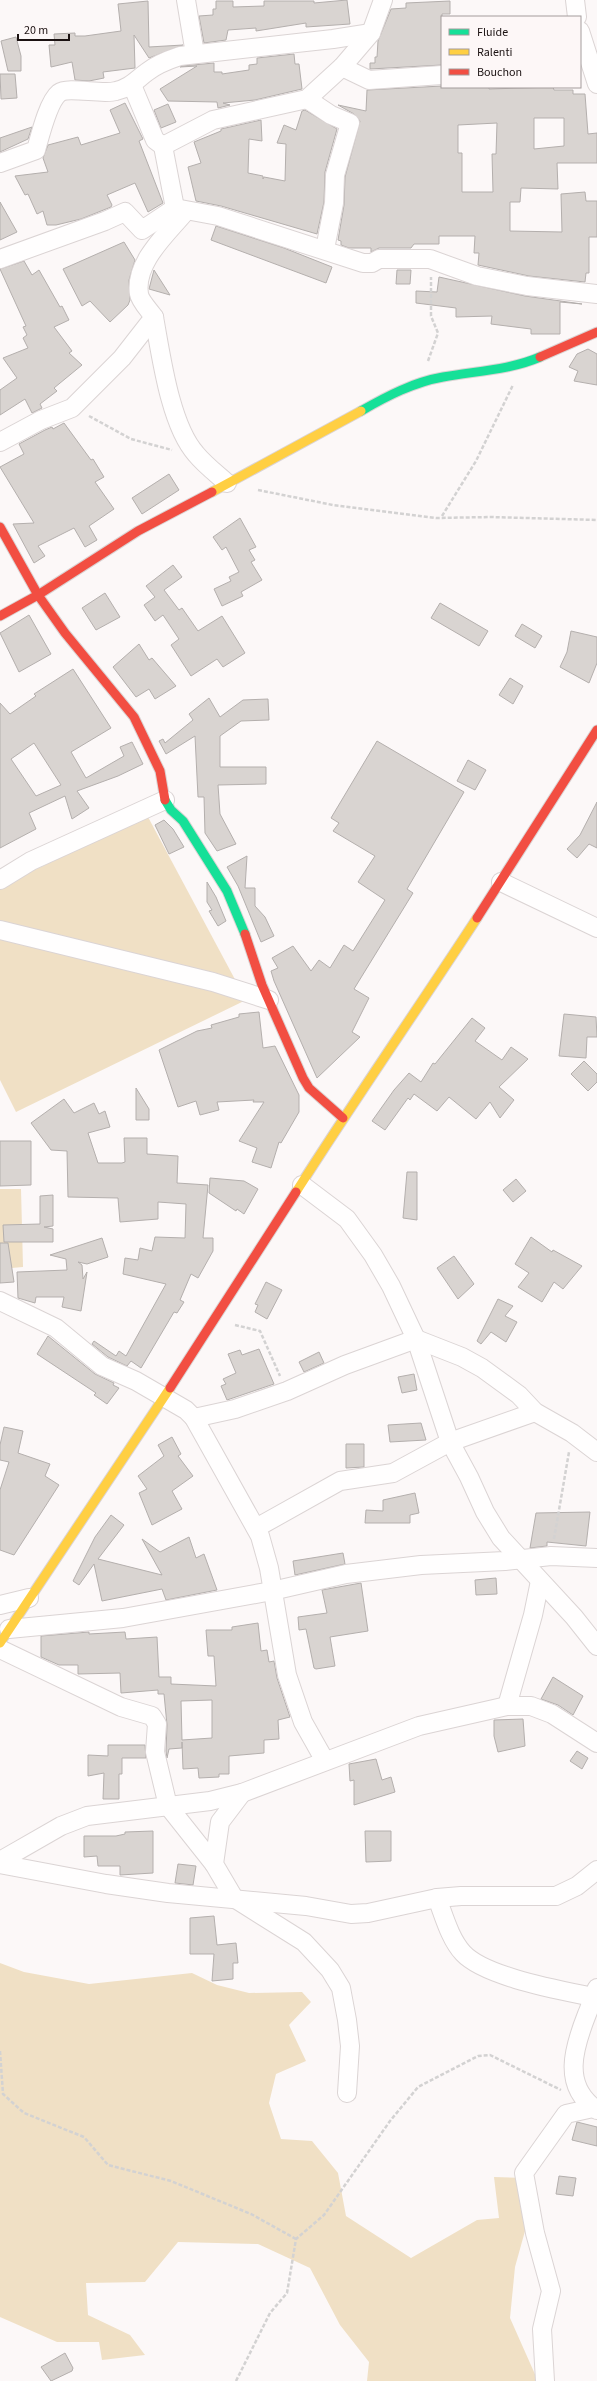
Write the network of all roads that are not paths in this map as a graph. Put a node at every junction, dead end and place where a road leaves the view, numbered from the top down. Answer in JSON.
{"nodes":[{"id":1,"x":186,"y":0,"type":"edge"},
{"id":2,"x":383,"y":0,"type":"edge"},
{"id":3,"x":575,"y":0,"type":"edge"},
{"id":4,"x":577,"y":16,"type":"edge"},
{"id":5,"x":371,"y":32,"type":"junction"},
{"id":6,"x":581,"y":34,"type":"edge"},
{"id":7,"x":195,"y":54,"type":"junction"},
{"id":8,"x":342,"y":67,"type":"junction"},
{"id":9,"x":591,"y":74,"type":"edge"},
{"id":10,"x":441,"y":75,"type":"edge"},
{"id":11,"x":132,"y":85,"type":"junction"},
{"id":12,"x":307,"y":99,"type":"junction"},
{"id":13,"x":163,"y":146,"type":"junction"},
{"id":14,"x":0,"y":163,"type":"edge"},
{"id":15,"x":181,"y":209,"type":"junction"},
{"id":16,"x":325,"y":249,"type":"junction"},
{"id":17,"x":0,"y":259,"type":"edge"},
{"id":18,"x":597,"y":294,"type":"edge"},
{"id":19,"x":154,"y":317,"type":"junction"},
{"id":20,"x":597,"y":332,"type":"edge"},
{"id":21,"x":0,"y":442,"type":"edge"},
{"id":22,"x":227,"y":483,"type":"junction"},
{"id":23,"x":0,"y":527,"type":"edge"},
{"id":24,"x":38,"y":595,"type":"junction"},
{"id":25,"x":0,"y":616,"type":"edge"},
{"id":26,"x":597,"y":730,"type":"edge"},
{"id":27,"x":165,"y":800,"type":"junction"},
{"id":28,"x":0,"y":880,"type":"edge"},
{"id":29,"x":501,"y":882,"type":"junction"},
{"id":30,"x":597,"y":928,"type":"edge"},
{"id":31,"x":0,"y":930,"type":"edge"},
{"id":32,"x":269,"y":1000,"type":"junction"},
{"id":33,"x":343,"y":1118,"type":"junction"},
{"id":34,"x":302,"y":1185,"type":"junction"},
{"id":35,"x":0,"y":1301,"type":"edge"},
{"id":36,"x":416,"y":1339,"type":"junction"},
{"id":37,"x":164,"y":1398,"type":"junction"},
{"id":38,"x":535,"y":1412,"type":"junction"},
{"id":39,"x":194,"y":1418,"type":"junction"},
{"id":40,"x":450,"y":1442,"type":"junction"},
{"id":41,"x":597,"y":1452,"type":"edge"},
{"id":42,"x":256,"y":1528,"type":"junction"},
{"id":43,"x":597,"y":1558,"type":"edge"},
{"id":44,"x":520,"y":1559,"type":"junction"},
{"id":45,"x":540,"y":1581,"type":"junction"},
{"id":46,"x":272,"y":1591,"type":"junction"},
{"id":47,"x":29,"y":1598,"type":"junction"},
{"id":48,"x":0,"y":1604,"type":"edge"},
{"id":49,"x":4,"y":1636,"type":"edge"},
{"id":50,"x":597,"y":1646,"type":"edge"},
{"id":51,"x":0,"y":1650,"type":"edge"},
{"id":52,"x":507,"y":1706,"type":"junction"},
{"id":53,"x":597,"y":1743,"type":"edge"},
{"id":54,"x":324,"y":1760,"type":"junction"},
{"id":55,"x":242,"y":1793,"type":"junction"},
{"id":56,"x":168,"y":1806,"type":"junction"},
{"id":57,"x":0,"y":1861,"type":"edge"},
{"id":58,"x":0,"y":1864,"type":"edge"},
{"id":59,"x":214,"y":1864,"type":"junction"},
{"id":60,"x":597,"y":1870,"type":"edge"},
{"id":61,"x":234,"y":1898,"type":"junction"},
{"id":62,"x":437,"y":1898,"type":"junction"},
{"id":63,"x":595,"y":1992,"type":"edge"},
{"id":64,"x":348,"y":2093,"type":"dead end"},
{"id":65,"x":592,"y":2107,"type":"edge"},
{"id":66,"x":545,"y":2381,"type":"edge"}],
"edges":[{"from":1,"to":7,"type":"street"},
{"from":2,"to":5,"type":"street"},
{"from":3,"to":4,"type":"street"},
{"from":5,"to":7,"type":"street"},
{"from":5,"to":8,"type":"street"},
{"from":6,"to":9,"type":"street"},
{"from":7,"to":11,"type":"street"},
{"from":8,"to":10,"type":"street"},
{"from":8,"to":12,"type":"street"},
{"from":11,"to":13,"type":"street"},
{"from":11,"to":14,"type":"street"},
{"from":12,"to":13,"type":"street"},
{"from":12,"to":16,"type":"street"},
{"from":13,"to":15,"type":"street"},
{"from":15,"to":16,"type":"street"},
{"from":15,"to":17,"type":"street"},
{"from":15,"to":19,"type":"street"},
{"from":16,"to":18,"type":"street"},
{"from":19,"to":21,"type":"street"},
{"from":19,"to":22,"type":"street"},
{"from":20,"to":22,"type":"street"},
{"from":22,"to":24,"type":"street"},
{"from":23,"to":24,"type":"street"},
{"from":24,"to":25,"type":"street"},
{"from":24,"to":27,"type":"street"},
{"from":26,"to":29,"type":"street"},
{"from":27,"to":28,"type":"street"},
{"from":27,"to":32,"type":"street"},
{"from":29,"to":30,"type":"street"},
{"from":29,"to":33,"type":"street"},
{"from":31,"to":32,"type":"street"},
{"from":32,"to":33,"type":"street"},
{"from":33,"to":34,"type":"street"},
{"from":34,"to":36,"type":"street"},
{"from":34,"to":37,"type":"street"},
{"from":35,"to":37,"type":"street"},
{"from":36,"to":38,"type":"street"},
{"from":36,"to":39,"type":"street"},
{"from":36,"to":40,"type":"street"},
{"from":37,"to":39,"type":"street"},
{"from":37,"to":47,"type":"street"},
{"from":38,"to":40,"type":"street"},
{"from":38,"to":41,"type":"street"},
{"from":39,"to":42,"type":"street"},
{"from":40,"to":42,"type":"street"},
{"from":40,"to":44,"type":"street"},
{"from":42,"to":46,"type":"street"},
{"from":43,"to":44,"type":"street"},
{"from":44,"to":45,"type":"street"},
{"from":44,"to":46,"type":"street"},
{"from":45,"to":50,"type":"street"},
{"from":45,"to":52,"type":"street"},
{"from":46,"to":49,"type":"street"},
{"from":46,"to":54,"type":"street"},
{"from":47,"to":48,"type":"street"},
{"from":47,"to":49,"type":"street"},
{"from":51,"to":56,"type":"street"},
{"from":52,"to":53,"type":"street"},
{"from":52,"to":54,"type":"street"},
{"from":54,"to":55,"type":"street"},
{"from":55,"to":56,"type":"street"},
{"from":55,"to":59,"type":"street"},
{"from":56,"to":57,"type":"street"},
{"from":56,"to":59,"type":"street"},
{"from":58,"to":61,"type":"street"},
{"from":59,"to":61,"type":"street"},
{"from":60,"to":62,"type":"street"},
{"from":61,"to":62,"type":"street"},
{"from":61,"to":64,"type":"street"},
{"from":62,"to":63,"type":"street"},
{"from":63,"to":65,"type":"street"},
{"from":65,"to":66,"type":"street"}]}
